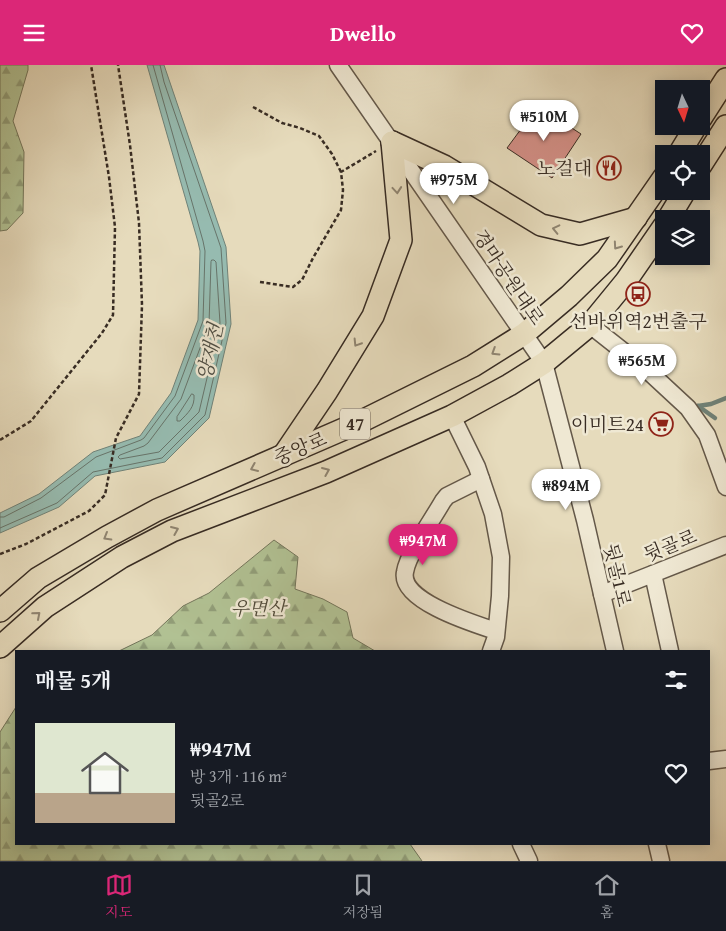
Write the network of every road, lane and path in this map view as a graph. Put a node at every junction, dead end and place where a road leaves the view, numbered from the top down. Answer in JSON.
{"nodes":[{"id":1,"x":92,"y":65,"type":"edge"},
{"id":2,"x":118,"y":65,"type":"edge"},
{"id":3,"x":338,"y":65,"type":"edge"},
{"id":4,"x":726,"y":79,"type":"edge"},
{"id":5,"x":710,"y":104,"type":"edge"},
{"id":6,"x":253,"y":107,"type":"dead end"},
{"id":7,"x":726,"y":126,"type":"edge"},
{"id":8,"x":392,"y":142,"type":"junction"},
{"id":9,"x":710,"y":151,"type":"edge"},
{"id":10,"x":341,"y":171,"type":"junction"},
{"id":11,"x":655,"y":190,"type":"edge"},
{"id":12,"x":636,"y":218,"type":"junction"},
{"id":13,"x":655,"y":239,"type":"edge"},
{"id":14,"x":260,"y":282,"type":"dead end"},
{"id":15,"x":590,"y":325,"type":"junction"},
{"id":16,"x":524,"y":334,"type":"junction"},
{"id":17,"x":544,"y":363,"type":"junction"},
{"id":18,"x":452,"y":416,"type":"junction"},
{"id":19,"x":0,"y":440,"type":"edge"},
{"id":20,"x":283,"y":456,"type":"junction"},
{"id":21,"x":481,"y":479,"type":"junction"},
{"id":22,"x":726,"y":487,"type":"edge"},
{"id":23,"x":726,"y":545,"type":"edge"},
{"id":24,"x":0,"y":554,"type":"edge"},
{"id":25,"x":653,"y":574,"type":"junction"},
{"id":26,"x":602,"y":594,"type":"junction"},
{"id":27,"x":0,"y":611,"type":"edge"},
{"id":28,"x":496,"y":631,"type":"junction"},
{"id":29,"x":0,"y":647,"type":"edge"},
{"id":30,"x":491,"y":650,"type":"edge"},
{"id":31,"x":615,"y":650,"type":"edge"},
{"id":32,"x":670,"y":650,"type":"edge"},
{"id":33,"x":726,"y":759,"type":"edge"},
{"id":34,"x":710,"y":761,"type":"edge"},
{"id":35,"x":521,"y":845,"type":"edge"},
{"id":36,"x":657,"y":845,"type":"edge"},
{"id":37,"x":529,"y":861,"type":"edge"},
{"id":38,"x":661,"y":861,"type":"edge"}],
"edges":[{"from":1,"to":19,"type":"path"},
{"from":2,"to":24,"type":"path"},
{"from":3,"to":8,"type":"street","name":"경마공원대로"},
{"from":4,"to":5,"type":"main road"},
{"from":6,"to":10,"type":"path"},
{"from":7,"to":9,"type":"main road"},
{"from":8,"to":10,"type":"path"},
{"from":12,"to":8,"type":"main road","one_way":true},
{"from":8,"to":16,"type":"street","name":"경마공원대로"},
{"from":8,"to":20,"type":"main road","one_way":true},
{"from":10,"to":14,"type":"path"},
{"from":11,"to":12,"type":"main road","name":"중앙로","number":"47"},
{"from":12,"to":16,"type":"main road","name":"중앙로","number":"47","one_way":true},
{"from":13,"to":15,"type":"main road","name":"중앙로","number":"47"},
{"from":15,"to":17,"type":"main road","name":"중앙로","number":"47"},
{"from":15,"to":22,"type":"street"},
{"from":16,"to":17,"type":"street","name":"경마공원대로"},
{"from":16,"to":20,"type":"main road","name":"중앙로","number":"47","one_way":true},
{"from":17,"to":18,"type":"main road","name":"중앙로","number":"47"},
{"from":17,"to":26,"type":"street","name":"뒷골1로"},
{"from":18,"to":21,"type":"street"},
{"from":29,"to":18,"type":"main road","name":"중앙로","number":"47","one_way":true},
{"from":20,"to":27,"type":"main road","name":"중앙로","number":"47","one_way":true},
{"from":21,"to":28,"type":"street"},
{"from":21,"to":28,"type":"street"},
{"from":23,"to":25,"type":"street","name":"뒷골로"},
{"from":25,"to":26,"type":"street","name":"뒷골로"},
{"from":25,"to":32,"type":"street"},
{"from":26,"to":31,"type":"street","name":"뒷골1로"},
{"from":28,"to":30,"type":"street"},
{"from":33,"to":34,"type":"street"},
{"from":35,"to":37,"type":"street"},
{"from":36,"to":38,"type":"street"}]}
